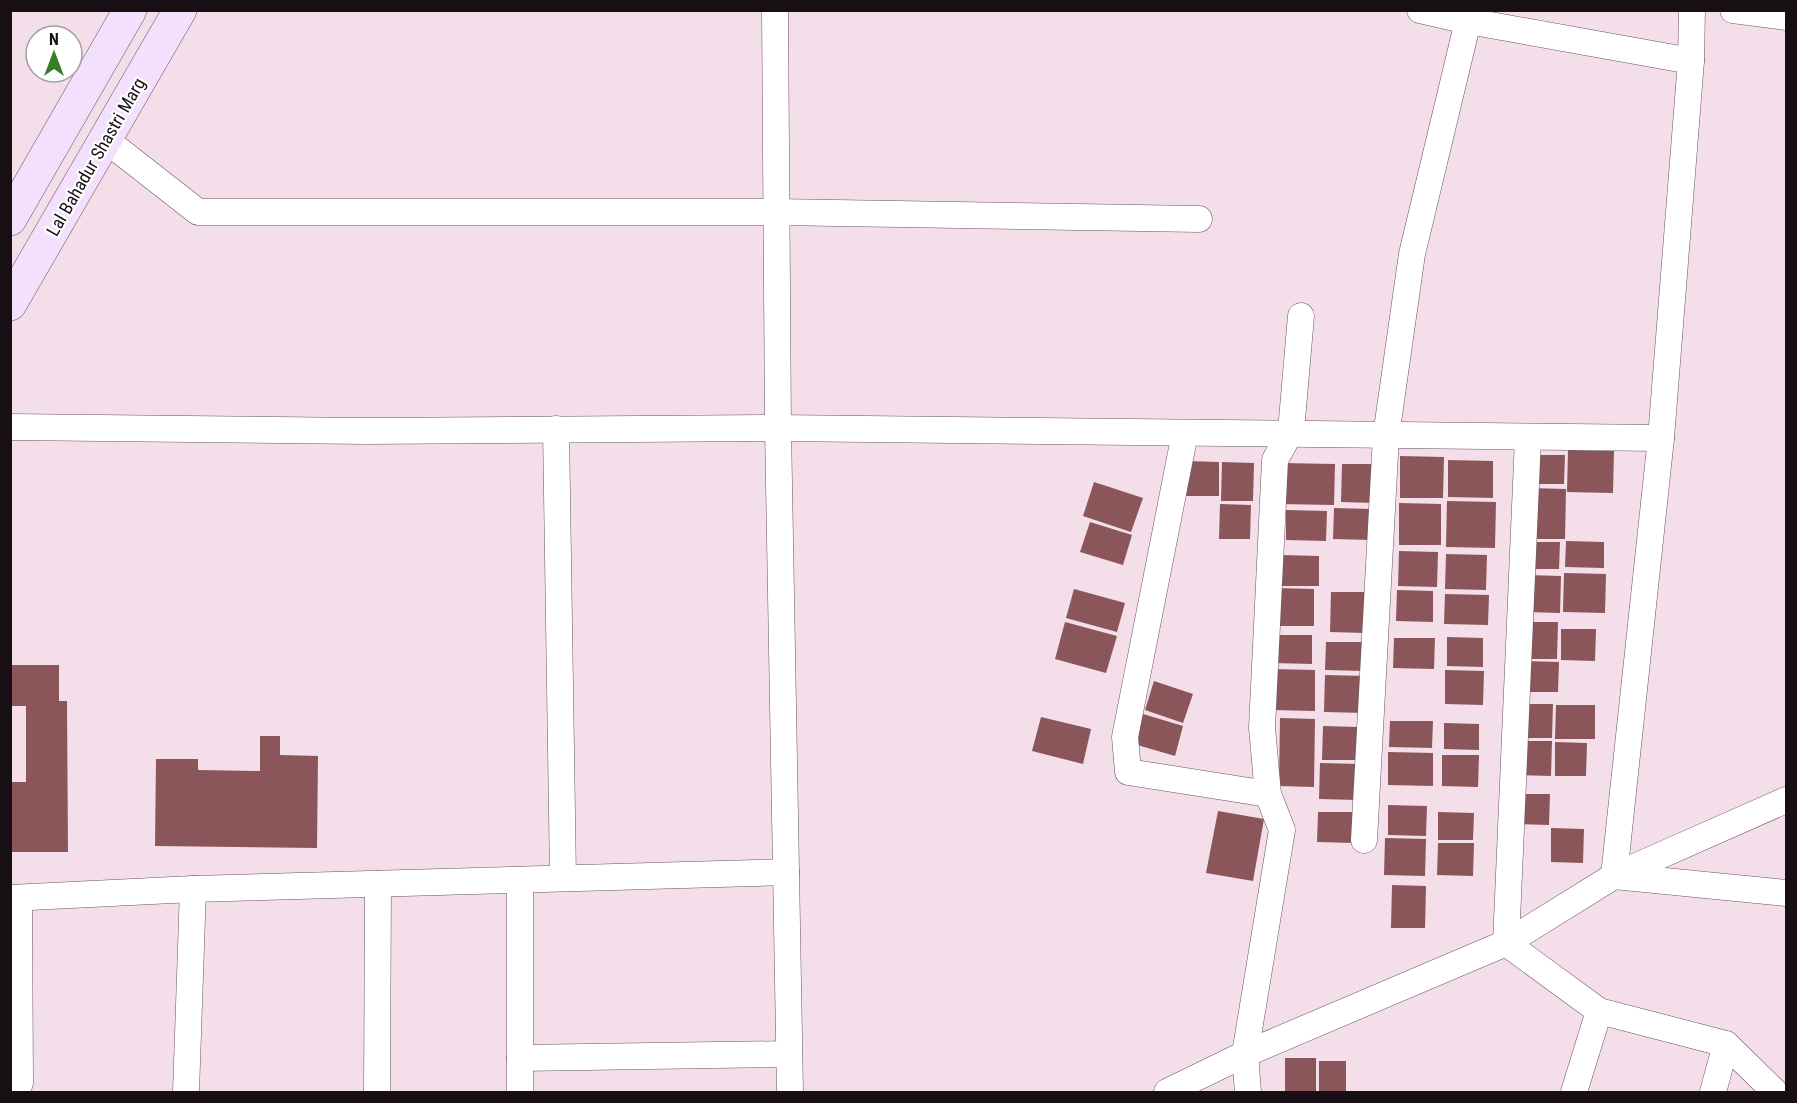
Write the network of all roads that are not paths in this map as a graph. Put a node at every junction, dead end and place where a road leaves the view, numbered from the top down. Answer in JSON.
{"nodes":[{"id":1,"x":130,"y":10,"type":"edge"},
{"id":2,"x":180,"y":10,"type":"edge"},
{"id":3,"x":776,"y":10,"type":"edge"},
{"id":4,"x":1419,"y":10,"type":"edge"},
{"id":5,"x":1692,"y":10,"type":"edge"},
{"id":6,"x":1733,"y":10,"type":"edge"},
{"id":7,"x":1469,"y":16,"type":"edge"},
{"id":8,"x":1786,"y":17,"type":"edge"},
{"id":9,"x":1691,"y":61,"type":"junction"},
{"id":10,"x":106,"y":140,"type":"junction"},
{"id":11,"x":776,"y":212,"type":"junction"},
{"id":12,"x":10,"y":219,"type":"edge"},
{"id":13,"x":1199,"y":219,"type":"dead end"},
{"id":14,"x":10,"y":304,"type":"edge"},
{"id":15,"x":1301,"y":316,"type":"dead end"},
{"id":16,"x":10,"y":427,"type":"edge"},
{"id":17,"x":778,"y":428,"type":"junction"},
{"id":18,"x":556,"y":429,"type":"junction"},
{"id":19,"x":1185,"y":433,"type":"junction"},
{"id":20,"x":1288,"y":435,"type":"junction"},
{"id":21,"x":1386,"y":436,"type":"junction"},
{"id":22,"x":1528,"y":438,"type":"junction"},
{"id":23,"x":1661,"y":438,"type":"junction"},
{"id":24,"x":1268,"y":794,"type":"junction"},
{"id":25,"x":1786,"y":800,"type":"edge"},
{"id":26,"x":1364,"y":840,"type":"dead end"},
{"id":27,"x":786,"y":872,"type":"junction"},
{"id":28,"x":1614,"y":876,"type":"junction"},
{"id":29,"x":563,"y":879,"type":"junction"},
{"id":30,"x":520,"y":880,"type":"junction"},
{"id":31,"x":378,"y":884,"type":"junction"},
{"id":32,"x":193,"y":889,"type":"junction"},
{"id":33,"x":1786,"y":893,"type":"edge"},
{"id":34,"x":15,"y":898,"type":"edge"},
{"id":35,"x":1506,"y":943,"type":"junction"},
{"id":36,"x":1599,"y":1011,"type":"junction"},
{"id":37,"x":1726,"y":1044,"type":"junction"},
{"id":38,"x":789,"y":1054,"type":"junction"},
{"id":39,"x":1245,"y":1054,"type":"junction"},
{"id":40,"x":520,"y":1058,"type":"junction"},
{"id":41,"x":20,"y":1083,"type":"dead end"},
{"id":42,"x":186,"y":1092,"type":"edge"},
{"id":43,"x":377,"y":1092,"type":"edge"},
{"id":44,"x":520,"y":1092,"type":"edge"},
{"id":45,"x":790,"y":1092,"type":"edge"},
{"id":46,"x":1167,"y":1092,"type":"edge"},
{"id":47,"x":1248,"y":1092,"type":"edge"},
{"id":48,"x":1574,"y":1092,"type":"edge"},
{"id":49,"x":1713,"y":1092,"type":"edge"},
{"id":50,"x":1774,"y":1092,"type":"edge"}],
"edges":[{"from":1,"to":12,"type":"main road"},
{"from":2,"to":10,"type":"main road","name":"Lal Bahadur Shastri Marg"},
{"from":3,"to":11,"type":"street"},
{"from":4,"to":7,"type":"street"},
{"from":5,"to":9,"type":"street"},
{"from":6,"to":8,"type":"street"},
{"from":7,"to":9,"type":"street"},
{"from":7,"to":21,"type":"street"},
{"from":9,"to":23,"type":"street"},
{"from":10,"to":11,"type":"street"},
{"from":10,"to":14,"type":"main road","name":"Lal Bahadur Shastri Marg"},
{"from":11,"to":13,"type":"street"},
{"from":11,"to":17,"type":"street"},
{"from":15,"to":20,"type":"street"},
{"from":16,"to":18,"type":"street"},
{"from":17,"to":18,"type":"street"},
{"from":17,"to":19,"type":"street"},
{"from":17,"to":27,"type":"street"},
{"from":18,"to":29,"type":"street"},
{"from":19,"to":20,"type":"street"},
{"from":19,"to":24,"type":"street"},
{"from":20,"to":21,"type":"street"},
{"from":20,"to":24,"type":"street"},
{"from":21,"to":22,"type":"street"},
{"from":21,"to":26,"type":"street"},
{"from":22,"to":23,"type":"street"},
{"from":22,"to":35,"type":"street"},
{"from":23,"to":28,"type":"street"},
{"from":24,"to":39,"type":"street"},
{"from":25,"to":28,"type":"street"},
{"from":27,"to":29,"type":"street"},
{"from":27,"to":38,"type":"street"},
{"from":28,"to":33,"type":"street"},
{"from":28,"to":35,"type":"street"},
{"from":29,"to":30,"type":"street"},
{"from":30,"to":31,"type":"street"},
{"from":30,"to":40,"type":"street"},
{"from":31,"to":32,"type":"street"},
{"from":31,"to":43,"type":"street"},
{"from":32,"to":34,"type":"street"},
{"from":32,"to":42,"type":"street"},
{"from":34,"to":41,"type":"street"},
{"from":35,"to":36,"type":"street"},
{"from":35,"to":39,"type":"street"},
{"from":36,"to":37,"type":"street"},
{"from":36,"to":48,"type":"street"},
{"from":37,"to":49,"type":"street"},
{"from":37,"to":50,"type":"street"},
{"from":38,"to":40,"type":"street"},
{"from":38,"to":45,"type":"street"},
{"from":39,"to":46,"type":"street"},
{"from":39,"to":47,"type":"street"},
{"from":40,"to":44,"type":"street"}]}
